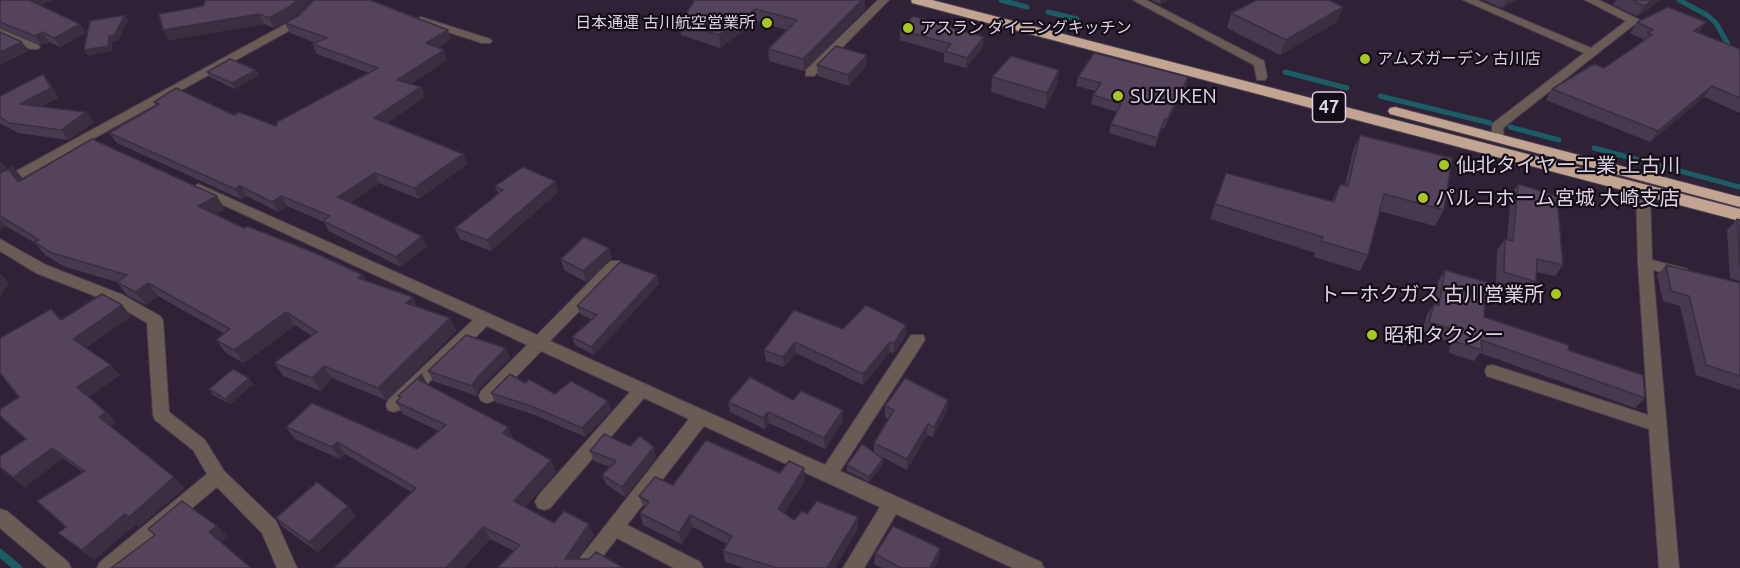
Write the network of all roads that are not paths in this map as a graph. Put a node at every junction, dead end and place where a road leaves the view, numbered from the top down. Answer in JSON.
{"nodes":[{"id":1,"x":320,"y":0,"type":"edge"},
{"id":2,"x":884,"y":0,"type":"edge"},
{"id":3,"x":917,"y":0,"type":"edge"},
{"id":4,"x":961,"y":0,"type":"edge"},
{"id":5,"x":1138,"y":0,"type":"edge"},
{"id":6,"x":1468,"y":0,"type":"edge"},
{"id":7,"x":1590,"y":0,"type":"edge"},
{"id":8,"x":411,"y":17,"type":"edge"},
{"id":9,"x":0,"y":32,"type":"edge"},
{"id":10,"x":486,"y":42,"type":"dead end"},
{"id":11,"x":34,"y":47,"type":"edge"},
{"id":12,"x":1591,"y":52,"type":"junction"},
{"id":13,"x":810,"y":73,"type":"dead end"},
{"id":14,"x":1261,"y":77,"type":"junction"},
{"id":15,"x":1498,"y":137,"type":"junction"},
{"id":16,"x":89,"y":138,"type":"junction"},
{"id":17,"x":110,"y":147,"type":"edge"},
{"id":18,"x":181,"y":180,"type":"edge"},
{"id":19,"x":0,"y":186,"type":"edge"},
{"id":20,"x":1643,"y":189,"type":"junction"},
{"id":21,"x":1740,"y":202,"type":"edge"},
{"id":22,"x":1740,"y":215,"type":"edge"},
{"id":23,"x":0,"y":244,"type":"edge"},
{"id":24,"x":1645,"y":262,"type":"junction"},
{"id":25,"x":615,"y":265,"type":"edge"},
{"id":26,"x":1698,"y":277,"type":"edge"},
{"id":27,"x":484,"y":318,"type":"junction"},
{"id":28,"x":917,"y":339,"type":"dead end"},
{"id":29,"x":538,"y":343,"type":"junction"},
{"id":30,"x":1493,"y":371,"type":"dead end"},
{"id":31,"x":641,"y":390,"type":"junction"},
{"id":32,"x":487,"y":396,"type":"dead end"},
{"id":33,"x":394,"y":405,"type":"dead end"},
{"id":34,"x":701,"y":417,"type":"junction"},
{"id":35,"x":1659,"y":425,"type":"junction"},
{"id":36,"x":828,"y":475,"type":"junction"},
{"id":37,"x":218,"y":476,"type":"junction"},
{"id":38,"x":544,"y":502,"type":"dead end"},
{"id":39,"x":892,"y":504,"type":"junction"},
{"id":40,"x":0,"y":517,"type":"edge"},
{"id":41,"x":614,"y":527,"type":"junction"},
{"id":42,"x":61,"y":568,"type":"edge"},
{"id":43,"x":107,"y":568,"type":"edge"},
{"id":44,"x":287,"y":568,"type":"edge"},
{"id":45,"x":582,"y":568,"type":"edge"},
{"id":46,"x":693,"y":568,"type":"edge"},
{"id":47,"x":853,"y":568,"type":"edge"},
{"id":48,"x":1034,"y":568,"type":"edge"},
{"id":49,"x":1669,"y":568,"type":"edge"}],
"edges":[{"from":1,"to":16,"type":"street"},
{"from":2,"to":13,"type":"street"},
{"from":3,"to":20,"type":"highway","number":"47"},
{"from":4,"to":14,"type":"highway","number":"47"},
{"from":5,"to":14,"type":"street"},
{"from":6,"to":12,"type":"street"},
{"from":7,"to":12,"type":"street"},
{"from":8,"to":10,"type":"street"},
{"from":9,"to":11,"type":"street"},
{"from":12,"to":15,"type":"street"},
{"from":14,"to":15,"type":"highway","number":"47"},
{"from":15,"to":21,"type":"highway","number":"47"},
{"from":16,"to":17,"type":"street"},
{"from":16,"to":19,"type":"street"},
{"from":18,"to":27,"type":"street"},
{"from":20,"to":22,"type":"highway","number":"47"},
{"from":20,"to":24,"type":"street"},
{"from":23,"to":37,"type":"street"},
{"from":24,"to":26,"type":"street"},
{"from":24,"to":35,"type":"street"},
{"from":25,"to":29,"type":"street"},
{"from":27,"to":29,"type":"street"},
{"from":27,"to":33,"type":"street"},
{"from":28,"to":36,"type":"street"},
{"from":29,"to":31,"type":"street"},
{"from":29,"to":32,"type":"street"},
{"from":30,"to":35,"type":"street"},
{"from":31,"to":34,"type":"street"},
{"from":31,"to":38,"type":"street"},
{"from":34,"to":36,"type":"street"},
{"from":34,"to":41,"type":"street"},
{"from":35,"to":49,"type":"street"},
{"from":36,"to":39,"type":"street"},
{"from":37,"to":43,"type":"street"},
{"from":37,"to":44,"type":"street"},
{"from":39,"to":47,"type":"street"},
{"from":39,"to":48,"type":"street"},
{"from":40,"to":42,"type":"street"},
{"from":41,"to":45,"type":"street"},
{"from":41,"to":46,"type":"street"}]}
